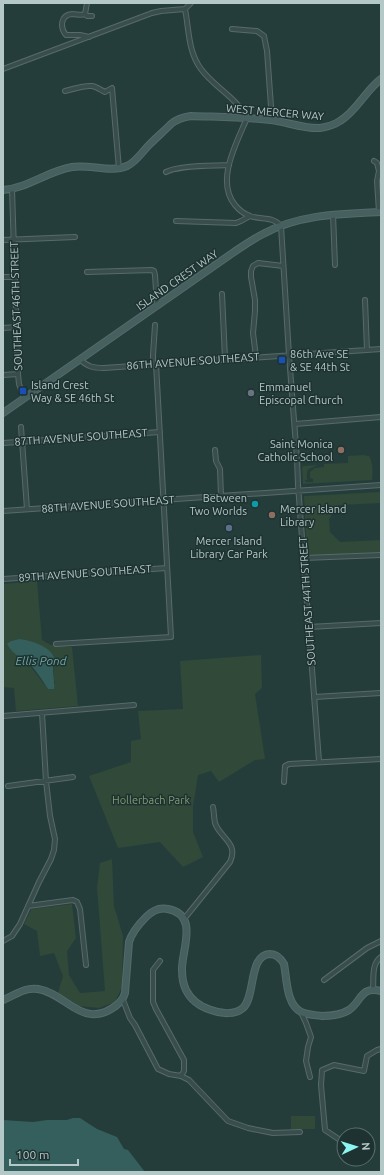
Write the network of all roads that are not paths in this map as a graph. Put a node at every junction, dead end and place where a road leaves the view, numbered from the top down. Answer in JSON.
{"nodes":[{"id":1,"x":87,"y":3,"type":"edge"},
{"id":2,"x":191,"y":3,"type":"edge"},
{"id":3,"x":185,"y":10,"type":"junction"},
{"id":4,"x":85,"y":14,"type":"junction"},
{"id":5,"x":92,"y":16,"type":"dead end"},
{"id":6,"x":232,"y":29,"type":"dead end"},
{"id":7,"x":89,"y":37,"type":"junction"},
{"id":8,"x":3,"y":69,"type":"edge"},
{"id":9,"x":381,"y":79,"type":"edge"},
{"id":10,"x":65,"y":91,"type":"dead end"},
{"id":11,"x":247,"y":118,"type":"junction"},
{"id":12,"x":272,"y":120,"type":"junction"},
{"id":13,"x":374,"y":161,"type":"dead end"},
{"id":14,"x":229,"y":165,"type":"junction"},
{"id":15,"x":119,"y":169,"type":"junction"},
{"id":16,"x":166,"y":172,"type":"dead end"},
{"id":17,"x":12,"y":189,"type":"junction"},
{"id":18,"x":3,"y":190,"type":"edge"},
{"id":19,"x":380,"y":212,"type":"edge"},
{"id":20,"x":333,"y":214,"type":"junction"},
{"id":21,"x":250,"y":216,"type":"junction"},
{"id":22,"x":176,"y":221,"type":"dead end"},
{"id":23,"x":282,"y":226,"type":"junction"},
{"id":24,"x":75,"y":237,"type":"dead end"},
{"id":25,"x":3,"y":240,"type":"edge"},
{"id":26,"x":13,"y":240,"type":"junction"},
{"id":27,"x":283,"y":266,"type":"junction"},
{"id":28,"x":334,"y":266,"type":"dead end"},
{"id":29,"x":87,"y":272,"type":"dead end"},
{"id":30,"x":3,"y":277,"type":"edge"},
{"id":31,"x":14,"y":277,"type":"junction"},
{"id":32,"x":222,"y":294,"type":"dead end"},
{"id":33,"x":365,"y":300,"type":"dead end"},
{"id":34,"x":157,"y":306,"type":"junction"},
{"id":35,"x":155,"y":325,"type":"dead end"},
{"id":36,"x":16,"y":327,"type":"junction"},
{"id":37,"x":3,"y":328,"type":"edge"},
{"id":38,"x":381,"y":349,"type":"edge"},
{"id":39,"x":367,"y":350,"type":"junction"},
{"id":40,"x":289,"y":355,"type":"junction"},
{"id":41,"x":256,"y":357,"type":"junction"},
{"id":42,"x":80,"y":359,"type":"junction"},
{"id":43,"x":225,"y":359,"type":"junction"},
{"id":44,"x":155,"y":364,"type":"junction"},
{"id":45,"x":4,"y":374,"type":"edge"},
{"id":46,"x":18,"y":374,"type":"junction"},
{"id":47,"x":24,"y":398,"type":"junction"},
{"id":48,"x":3,"y":413,"type":"edge"},
{"id":49,"x":381,"y":418,"type":"edge"},
{"id":50,"x":295,"y":424,"type":"junction"},
{"id":51,"x":20,"y":427,"type":"dead end"},
{"id":52,"x":160,"y":432,"type":"junction"},
{"id":53,"x":22,"y":441,"type":"junction"},
{"id":54,"x":3,"y":443,"type":"edge"},
{"id":55,"x":214,"y":450,"type":"dead end"},
{"id":56,"x":381,"y":485,"type":"edge"},
{"id":57,"x":299,"y":490,"type":"junction"},
{"id":58,"x":221,"y":496,"type":"junction"},
{"id":59,"x":163,"y":500,"type":"junction"},
{"id":60,"x":27,"y":509,"type":"junction"},
{"id":61,"x":3,"y":511,"type":"edge"},
{"id":62,"x":381,"y":555,"type":"edge"},
{"id":63,"x":304,"y":558,"type":"junction"},
{"id":64,"x":167,"y":568,"type":"junction"},
{"id":65,"x":3,"y":579,"type":"edge"},
{"id":66,"x":381,"y":623,"type":"edge"},
{"id":67,"x":309,"y":627,"type":"junction"},
{"id":68,"x":56,"y":644,"type":"dead end"},
{"id":69,"x":381,"y":693,"type":"edge"},
{"id":70,"x":314,"y":697,"type":"junction"},
{"id":71,"x":134,"y":705,"type":"dead end"},
{"id":72,"x":42,"y":713,"type":"junction"},
{"id":73,"x":3,"y":716,"type":"edge"},
{"id":74,"x":381,"y":759,"type":"edge"},
{"id":75,"x":319,"y":761,"type":"junction"},
{"id":76,"x":73,"y":777,"type":"dead end"},
{"id":77,"x":46,"y":781,"type":"junction"},
{"id":78,"x":284,"y":782,"type":"dead end"},
{"id":79,"x":8,"y":786,"type":"dead end"},
{"id":80,"x":213,"y":807,"type":"dead end"},
{"id":81,"x":28,"y":906,"type":"junction"},
{"id":82,"x":184,"y":919,"type":"junction"},
{"id":83,"x":381,"y":941,"type":"edge"},
{"id":84,"x":3,"y":942,"type":"edge"},
{"id":85,"x":381,"y":957,"type":"edge"},
{"id":86,"x":160,"y":961,"type":"dead end"},
{"id":87,"x":86,"y":965,"type":"dead end"},
{"id":88,"x":324,"y":980,"type":"dead end"},
{"id":89,"x":373,"y":990,"type":"junction"},
{"id":90,"x":381,"y":990,"type":"edge"},
{"id":91,"x":3,"y":1000,"type":"edge"},
{"id":92,"x":123,"y":1000,"type":"junction"},
{"id":93,"x":300,"y":1012,"type":"junction"},
{"id":94,"x":381,"y":1049,"type":"edge"},
{"id":95,"x":182,"y":1076,"type":"junction"},
{"id":96,"x":310,"y":1077,"type":"dead end"},
{"id":97,"x":300,"y":1132,"type":"dead end"},
{"id":98,"x":336,"y":1137,"type":"edge"}],
"edges":[{"from":1,"to":4,"type":"street"},
{"from":2,"to":3,"type":"street"},
{"from":3,"to":7,"type":"street"},
{"from":3,"to":11,"type":"street"},
{"from":4,"to":5,"type":"street"},
{"from":4,"to":7,"type":"street"},
{"from":6,"to":12,"type":"street"},
{"from":7,"to":8,"type":"street"},
{"from":9,"to":12,"type":"street","name":"WEST MERCER WAY"},
{"from":10,"to":15,"type":"street"},
{"from":11,"to":12,"type":"street","name":"WEST MERCER WAY"},
{"from":11,"to":14,"type":"street"},
{"from":11,"to":15,"type":"street","name":"WEST MERCER WAY"},
{"from":13,"to":19,"type":"street"},
{"from":14,"to":16,"type":"street"},
{"from":14,"to":21,"type":"street"},
{"from":15,"to":17,"type":"street"},
{"from":17,"to":18,"type":"street"},
{"from":17,"to":26,"type":"street","name":"SOUTHEAST 46TH STREET"},
{"from":19,"to":20,"type":"street","name":"ISLAND CREST WAY"},
{"from":20,"to":23,"type":"street","name":"ISLAND CREST WAY"},
{"from":20,"to":28,"type":"street"},
{"from":21,"to":22,"type":"street"},
{"from":21,"to":23,"type":"street"},
{"from":23,"to":27,"type":"street","name":"SOUTHEAST 44TH STREET"},
{"from":23,"to":34,"type":"street","name":"ISLAND CREST WAY"},
{"from":24,"to":26,"type":"street"},
{"from":25,"to":26,"type":"street"},
{"from":26,"to":31,"type":"street","name":"SOUTHEAST 46TH STREET"},
{"from":27,"to":40,"type":"street","name":"SOUTHEAST 44TH STREET"},
{"from":27,"to":41,"type":"street"},
{"from":29,"to":34,"type":"street"},
{"from":30,"to":31,"type":"street"},
{"from":31,"to":36,"type":"street","name":"SOUTHEAST 46TH STREET"},
{"from":32,"to":43,"type":"street"},
{"from":33,"to":39,"type":"street"},
{"from":34,"to":42,"type":"street","name":"ISLAND CREST WAY"},
{"from":35,"to":44,"type":"street"},
{"from":36,"to":37,"type":"street"},
{"from":36,"to":46,"type":"street","name":"SOUTHEAST 46TH STREET"},
{"from":38,"to":39,"type":"street","name":"86TH AVENUE SOUTHEAST"},
{"from":39,"to":40,"type":"street","name":"86TH AVENUE SOUTHEAST"},
{"from":40,"to":41,"type":"street","name":"86TH AVENUE SOUTHEAST"},
{"from":40,"to":50,"type":"street","name":"SOUTHEAST 44TH STREET"},
{"from":41,"to":43,"type":"street","name":"86TH AVENUE SOUTHEAST"},
{"from":42,"to":44,"type":"street","name":"86TH AVENUE SOUTHEAST"},
{"from":42,"to":47,"type":"street","name":"ISLAND CREST WAY"},
{"from":43,"to":44,"type":"street","name":"86TH AVENUE SOUTHEAST"},
{"from":44,"to":52,"type":"street"},
{"from":45,"to":46,"type":"street"},
{"from":46,"to":47,"type":"street","name":"SOUTHEAST 46TH STREET"},
{"from":47,"to":48,"type":"street","name":"ISLAND CREST WAY"},
{"from":49,"to":50,"type":"street"},
{"from":50,"to":57,"type":"street","name":"SOUTHEAST 44TH STREET"},
{"from":51,"to":53,"type":"street"},
{"from":52,"to":53,"type":"street","name":"87TH AVENUE SOUTHEAST"},
{"from":52,"to":59,"type":"street"},
{"from":53,"to":54,"type":"street","name":"87TH AVENUE SOUTHEAST"},
{"from":53,"to":60,"type":"street"},
{"from":55,"to":58,"type":"street"},
{"from":56,"to":57,"type":"street","name":"88TH AVENUE SOUTHEAST"},
{"from":57,"to":58,"type":"street","name":"88TH AVENUE SOUTHEAST"},
{"from":57,"to":63,"type":"street","name":"SOUTHEAST 44TH STREET"},
{"from":58,"to":59,"type":"street","name":"88TH AVENUE SOUTHEAST"},
{"from":59,"to":60,"type":"street","name":"88TH AVENUE SOUTHEAST"},
{"from":59,"to":64,"type":"street"},
{"from":60,"to":61,"type":"street","name":"88TH AVENUE SOUTHEAST"},
{"from":62,"to":63,"type":"street"},
{"from":63,"to":67,"type":"street","name":"SOUTHEAST 44TH STREET"},
{"from":64,"to":65,"type":"street","name":"89TH AVENUE SOUTHEAST"},
{"from":64,"to":68,"type":"street"},
{"from":66,"to":67,"type":"street"},
{"from":67,"to":70,"type":"street","name":"SOUTHEAST 44TH STREET"},
{"from":69,"to":70,"type":"street"},
{"from":70,"to":75,"type":"street","name":"SOUTHEAST 44TH STREET"},
{"from":71,"to":72,"type":"street"},
{"from":72,"to":73,"type":"street"},
{"from":72,"to":77,"type":"street"},
{"from":74,"to":75,"type":"street"},
{"from":75,"to":78,"type":"street"},
{"from":76,"to":77,"type":"street"},
{"from":77,"to":79,"type":"street"},
{"from":77,"to":81,"type":"street"},
{"from":80,"to":82,"type":"street"},
{"from":81,"to":84,"type":"street"},
{"from":81,"to":87,"type":"street"},
{"from":82,"to":92,"type":"street"},
{"from":82,"to":93,"type":"street"},
{"from":83,"to":88,"type":"street"},
{"from":85,"to":89,"type":"street"},
{"from":86,"to":95,"type":"street"},
{"from":89,"to":90,"type":"street"},
{"from":89,"to":93,"type":"street"},
{"from":91,"to":92,"type":"street"},
{"from":92,"to":95,"type":"street"},
{"from":93,"to":96,"type":"street"},
{"from":94,"to":98,"type":"street"},
{"from":95,"to":97,"type":"street"}]}
